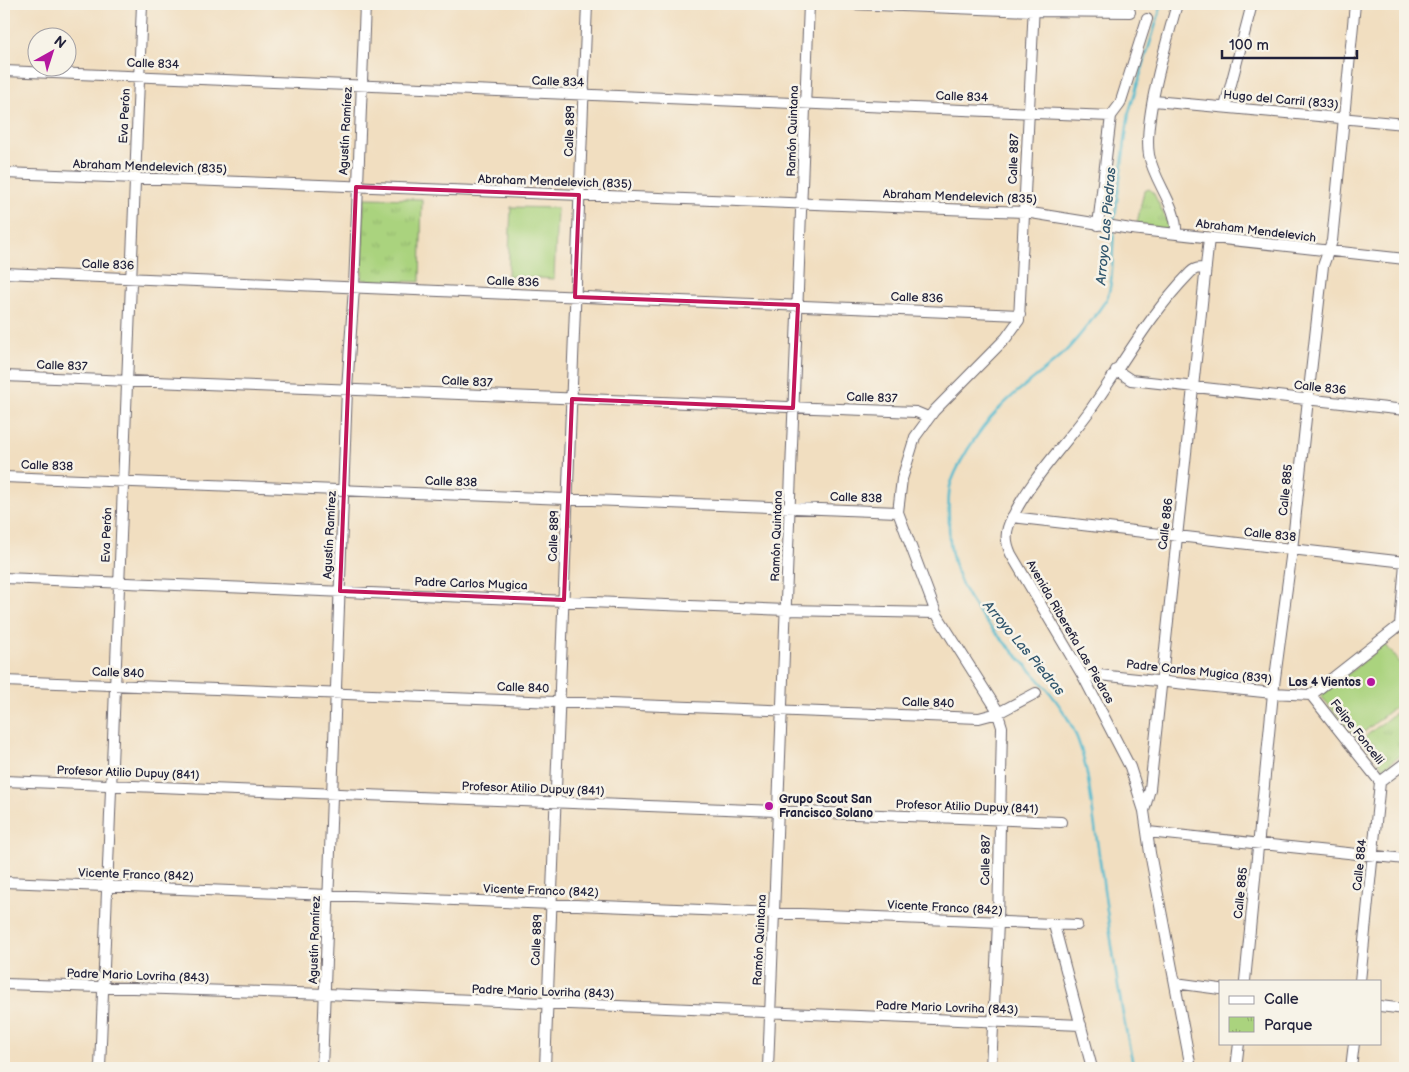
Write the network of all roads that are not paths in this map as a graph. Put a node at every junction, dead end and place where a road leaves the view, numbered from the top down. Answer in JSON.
{"nodes":[{"id":1,"x":142,"y":4,"type":"edge"},
{"id":2,"x":365,"y":4,"type":"edge"},
{"id":3,"x":587,"y":4,"type":"edge"},
{"id":4,"x":809,"y":4,"type":"edge"},
{"id":5,"x":851,"y":4,"type":"edge"},
{"id":6,"x":1178,"y":4,"type":"edge"},
{"id":7,"x":1252,"y":4,"type":"edge"},
{"id":8,"x":1355,"y":4,"type":"edge"},
{"id":9,"x":1033,"y":8,"type":"edge"},
{"id":10,"x":1130,"y":12,"type":"dead end"},
{"id":11,"x":1147,"y":19,"type":"dead end"},
{"id":12,"x":4,"y":71,"type":"edge"},
{"id":13,"x":140,"y":76,"type":"junction"},
{"id":14,"x":361,"y":86,"type":"junction"},
{"id":15,"x":584,"y":95,"type":"junction"},
{"id":16,"x":1154,"y":101,"type":"junction"},
{"id":17,"x":807,"y":104,"type":"junction"},
{"id":18,"x":1225,"y":107,"type":"junction"},
{"id":19,"x":1028,"y":112,"type":"junction"},
{"id":20,"x":1111,"y":116,"type":"junction"},
{"id":21,"x":1344,"y":119,"type":"junction"},
{"id":22,"x":1405,"y":124,"type":"edge"},
{"id":23,"x":4,"y":173,"type":"edge"},
{"id":24,"x":134,"y":178,"type":"junction"},
{"id":25,"x":356,"y":188,"type":"junction"},
{"id":26,"x":580,"y":196,"type":"junction"},
{"id":27,"x":803,"y":203,"type":"junction"},
{"id":28,"x":1025,"y":212,"type":"junction"},
{"id":29,"x":1101,"y":225,"type":"junction"},
{"id":30,"x":1176,"y":234,"type":"junction"},
{"id":31,"x":1209,"y":238,"type":"junction"},
{"id":32,"x":1328,"y":252,"type":"junction"},
{"id":33,"x":1405,"y":259,"type":"edge"},
{"id":34,"x":1206,"y":268,"type":"junction"},
{"id":35,"x":4,"y":273,"type":"edge"},
{"id":36,"x":130,"y":279,"type":"junction"},
{"id":37,"x":354,"y":288,"type":"junction"},
{"id":38,"x":575,"y":297,"type":"junction"},
{"id":39,"x":798,"y":306,"type":"junction"},
{"id":40,"x":1020,"y":315,"type":"junction"},
{"id":41,"x":1116,"y":370,"type":"junction"},
{"id":42,"x":4,"y":376,"type":"edge"},
{"id":43,"x":126,"y":381,"type":"junction"},
{"id":44,"x":1194,"y":388,"type":"junction"},
{"id":45,"x":348,"y":389,"type":"junction"},
{"id":46,"x":1308,"y":399,"type":"junction"},
{"id":47,"x":572,"y":400,"type":"junction"},
{"id":48,"x":793,"y":408,"type":"junction"},
{"id":49,"x":1405,"y":410,"type":"edge"},
{"id":50,"x":928,"y":418,"type":"junction"},
{"id":51,"x":4,"y":477,"type":"edge"},
{"id":52,"x":122,"y":481,"type":"junction"},
{"id":53,"x":345,"y":491,"type":"junction"},
{"id":54,"x":568,"y":498,"type":"junction"},
{"id":55,"x":790,"y":509,"type":"junction"},
{"id":56,"x":898,"y":512,"type":"junction"},
{"id":57,"x":1012,"y":517,"type":"junction"},
{"id":58,"x":1177,"y":537,"type":"junction"},
{"id":59,"x":1292,"y":550,"type":"junction"},
{"id":60,"x":1405,"y":562,"type":"edge"},
{"id":61,"x":4,"y":578,"type":"edge"},
{"id":62,"x":118,"y":582,"type":"junction"},
{"id":63,"x":340,"y":591,"type":"junction"},
{"id":64,"x":564,"y":600,"type":"junction"},
{"id":65,"x":786,"y":610,"type":"junction"},
{"id":66,"x":936,"y":613,"type":"junction"},
{"id":67,"x":1403,"y":629,"type":"edge"},
{"id":68,"x":1084,"y":678,"type":"junction"},
{"id":69,"x":1160,"y":680,"type":"junction"},
{"id":70,"x":4,"y":681,"type":"edge"},
{"id":71,"x":115,"y":686,"type":"junction"},
{"id":72,"x":337,"y":693,"type":"junction"},
{"id":73,"x":1036,"y":693,"type":"dead end"},
{"id":74,"x":1273,"y":693,"type":"junction"},
{"id":75,"x":1311,"y":695,"type":"junction"},
{"id":76,"x":560,"y":702,"type":"junction"},
{"id":77,"x":783,"y":710,"type":"junction"},
{"id":78,"x":998,"y":713,"type":"junction"},
{"id":79,"x":1405,"y":763,"type":"edge"},
{"id":80,"x":4,"y":781,"type":"edge"},
{"id":81,"x":1380,"y":782,"type":"junction"},
{"id":82,"x":111,"y":784,"type":"junction"},
{"id":83,"x":333,"y":795,"type":"junction"},
{"id":84,"x":556,"y":803,"type":"junction"},
{"id":85,"x":1144,"y":811,"type":"junction"},
{"id":86,"x":778,"y":812,"type":"junction"},
{"id":87,"x":1000,"y":821,"type":"junction"},
{"id":88,"x":1061,"y":822,"type":"dead end"},
{"id":89,"x":1148,"y":832,"type":"junction"},
{"id":90,"x":1259,"y":842,"type":"junction"},
{"id":91,"x":1374,"y":856,"type":"junction"},
{"id":92,"x":1405,"y":859,"type":"edge"},
{"id":93,"x":4,"y":882,"type":"edge"},
{"id":94,"x":107,"y":887,"type":"junction"},
{"id":95,"x":329,"y":896,"type":"junction"},
{"id":96,"x":552,"y":903,"type":"junction"},
{"id":97,"x":774,"y":913,"type":"junction"},
{"id":98,"x":998,"y":923,"type":"junction"},
{"id":99,"x":1054,"y":925,"type":"junction"},
{"id":100,"x":1077,"y":925,"type":"dead end"},
{"id":101,"x":1245,"y":980,"type":"edge"},
{"id":102,"x":1360,"y":980,"type":"edge"},
{"id":103,"x":1175,"y":982,"type":"junction"},
{"id":104,"x":4,"y":984,"type":"edge"},
{"id":105,"x":104,"y":988,"type":"junction"},
{"id":106,"x":1219,"y":989,"type":"edge"},
{"id":107,"x":326,"y":994,"type":"junction"},
{"id":108,"x":547,"y":1005,"type":"junction"},
{"id":109,"x":1382,"y":1006,"type":"edge"},
{"id":110,"x":1405,"y":1009,"type":"edge"},
{"id":111,"x":769,"y":1013,"type":"junction"},
{"id":112,"x":993,"y":1023,"type":"junction"},
{"id":113,"x":1081,"y":1025,"type":"junction"},
{"id":114,"x":1239,"y":1044,"type":"edge"},
{"id":115,"x":1354,"y":1044,"type":"edge"},
{"id":116,"x":100,"y":1068,"type":"edge"},
{"id":117,"x":322,"y":1068,"type":"edge"},
{"id":118,"x":545,"y":1068,"type":"edge"},
{"id":119,"x":768,"y":1068,"type":"edge"},
{"id":120,"x":991,"y":1068,"type":"edge"},
{"id":121,"x":1092,"y":1068,"type":"edge"},
{"id":122,"x":1191,"y":1068,"type":"edge"},
{"id":123,"x":1236,"y":1068,"type":"edge"},
{"id":124,"x":1351,"y":1068,"type":"edge"}],
"edges":[{"from":1,"to":13,"type":"street","name":"Eva Perón"},
{"from":2,"to":14,"type":"street","name":"Agustín Ramírez"},
{"from":3,"to":15,"type":"street","name":"Calle 889"},
{"from":4,"to":17,"type":"street","name":"Ramón Quintana"},
{"from":5,"to":9,"type":"street"},
{"from":6,"to":16,"type":"street"},
{"from":7,"to":18,"type":"street"},
{"from":8,"to":21,"type":"street","name":"Calle 885"},
{"from":9,"to":10,"type":"street"},
{"from":9,"to":19,"type":"street","name":"Calle 887"},
{"from":11,"to":20,"type":"street"},
{"from":12,"to":13,"type":"street","name":"Calle 834"},
{"from":13,"to":14,"type":"street","name":"Calle 834"},
{"from":13,"to":24,"type":"street","name":"Eva Perón"},
{"from":14,"to":15,"type":"street","name":"Calle 834"},
{"from":14,"to":25,"type":"street","name":"Agustín Ramírez"},
{"from":15,"to":17,"type":"street","name":"Calle 834"},
{"from":15,"to":26,"type":"street","name":"Calle 889"},
{"from":16,"to":18,"type":"street","name":"Hugo del Carril (833)"},
{"from":16,"to":30,"type":"street"},
{"from":17,"to":19,"type":"street","name":"Calle 834"},
{"from":17,"to":27,"type":"street","name":"Ramón Quintana"},
{"from":18,"to":21,"type":"street","name":"Hugo del Carril (833)"},
{"from":19,"to":20,"type":"street","name":"Calle 834"},
{"from":19,"to":28,"type":"street","name":"Calle 887"},
{"from":20,"to":29,"type":"street"},
{"from":21,"to":22,"type":"street","name":"Hugo del Carril (833)"},
{"from":21,"to":32,"type":"street","name":"Calle 885"},
{"from":23,"to":24,"type":"street","name":"Abraham Mendelevich (835)"},
{"from":24,"to":25,"type":"street","name":"Abraham Mendelevich (835)"},
{"from":24,"to":36,"type":"street","name":"Eva Perón"},
{"from":25,"to":26,"type":"street","name":"Abraham Mendelevich (835)"},
{"from":25,"to":37,"type":"street","name":"Agustín Ramírez"},
{"from":26,"to":27,"type":"street","name":"Abraham Mendelevich (835)"},
{"from":26,"to":38,"type":"street","name":"Calle 889"},
{"from":27,"to":28,"type":"street","name":"Abraham Mendelevich (835)"},
{"from":27,"to":39,"type":"street","name":"Ramón Quintana"},
{"from":28,"to":29,"type":"street","name":"Abraham Mendelevich (835)"},
{"from":28,"to":40,"type":"street","name":"Calle 887"},
{"from":29,"to":30,"type":"street","name":"Abraham Mendelevich"},
{"from":30,"to":31,"type":"street","name":"Abraham Mendelevich"},
{"from":31,"to":32,"type":"street","name":"Abraham Mendelevich"},
{"from":31,"to":34,"type":"street","name":"Calle 886"},
{"from":32,"to":33,"type":"street","name":"Abraham Mendelevich"},
{"from":32,"to":46,"type":"street","name":"Calle 885"},
{"from":34,"to":41,"type":"street","name":"Avenida Ribereña Las Piedras"},
{"from":34,"to":44,"type":"street","name":"Calle 886"},
{"from":35,"to":36,"type":"street","name":"Calle 836"},
{"from":36,"to":37,"type":"street","name":"Calle 836"},
{"from":36,"to":43,"type":"street","name":"Eva Perón"},
{"from":37,"to":38,"type":"street","name":"Calle 836"},
{"from":37,"to":45,"type":"street","name":"Agustín Ramírez"},
{"from":38,"to":39,"type":"street","name":"Calle 836"},
{"from":38,"to":47,"type":"street","name":"Calle 889"},
{"from":39,"to":40,"type":"street","name":"Calle 836"},
{"from":39,"to":48,"type":"street","name":"Ramón Quintana"},
{"from":40,"to":50,"type":"street"},
{"from":41,"to":44,"type":"street","name":"Calle 836"},
{"from":41,"to":57,"type":"street","name":"Avenida Ribereña Las Piedras"},
{"from":42,"to":43,"type":"street","name":"Calle 837"},
{"from":43,"to":45,"type":"street","name":"Calle 837"},
{"from":43,"to":52,"type":"street","name":"Eva Perón"},
{"from":44,"to":46,"type":"street","name":"Calle 836"},
{"from":44,"to":58,"type":"street","name":"Calle 886"},
{"from":45,"to":47,"type":"street","name":"Calle 837"},
{"from":45,"to":53,"type":"street","name":"Agustín Ramírez"},
{"from":46,"to":49,"type":"street","name":"Calle 836"},
{"from":46,"to":59,"type":"street","name":"Calle 885"},
{"from":47,"to":48,"type":"street","name":"Calle 837"},
{"from":47,"to":54,"type":"street","name":"Calle 889"},
{"from":48,"to":50,"type":"street","name":"Calle 837"},
{"from":48,"to":55,"type":"street","name":"Ramón Quintana"},
{"from":50,"to":56,"type":"street"},
{"from":51,"to":52,"type":"street","name":"Calle 838"},
{"from":52,"to":53,"type":"street","name":"Calle 838"},
{"from":52,"to":62,"type":"street","name":"Eva Perón"},
{"from":53,"to":54,"type":"street","name":"Calle 838"},
{"from":53,"to":63,"type":"street","name":"Agustín Ramírez"},
{"from":54,"to":55,"type":"street","name":"Calle 838"},
{"from":54,"to":64,"type":"street","name":"Calle 889"},
{"from":55,"to":56,"type":"street","name":"Calle 838"},
{"from":55,"to":65,"type":"street","name":"Ramón Quintana"},
{"from":56,"to":66,"type":"street"},
{"from":57,"to":58,"type":"street","name":"Calle 838"},
{"from":57,"to":68,"type":"street","name":"Avenida Ribereña Las Piedras"},
{"from":58,"to":59,"type":"street","name":"Calle 838"},
{"from":58,"to":69,"type":"street","name":"Calle 886"},
{"from":59,"to":60,"type":"street","name":"Calle 838"},
{"from":59,"to":74,"type":"street","name":"Calle 885"},
{"from":60,"to":67,"type":"street","name":"Felipe Foncelli"},
{"from":61,"to":62,"type":"street","name":"Padre Carlos Mugica"},
{"from":62,"to":63,"type":"street","name":"Padre Carlos Mugica"},
{"from":62,"to":71,"type":"street","name":"Eva Perón"},
{"from":63,"to":64,"type":"street","name":"Padre Carlos Mugica"},
{"from":63,"to":72,"type":"street","name":"Agustín Ramírez"},
{"from":64,"to":65,"type":"street","name":"Padre Carlos Mugica"},
{"from":64,"to":76,"type":"street","name":"Calle 889"},
{"from":65,"to":66,"type":"street","name":"Padre Carlos Mugica"},
{"from":65,"to":77,"type":"street","name":"Ramón Quintana"},
{"from":66,"to":78,"type":"street"},
{"from":67,"to":75,"type":"street","name":"Felipe Foncelli"},
{"from":68,"to":69,"type":"street","name":"Padre Carlos Mugica (839)"},
{"from":68,"to":85,"type":"street","name":"Avenida Ribereña Las Piedras"},
{"from":69,"to":74,"type":"street","name":"Padre Carlos Mugica (839)"},
{"from":69,"to":85,"type":"street","name":"Calle 886"},
{"from":70,"to":71,"type":"street","name":"Calle 840"},
{"from":71,"to":72,"type":"street","name":"Calle 840"},
{"from":71,"to":82,"type":"street","name":"Eva Perón"},
{"from":72,"to":76,"type":"street","name":"Calle 840"},
{"from":72,"to":83,"type":"street","name":"Agustín Ramírez"},
{"from":73,"to":78,"type":"street","name":"Calle 840"},
{"from":74,"to":75,"type":"street","name":"Padre Carlos Mugica (839)"},
{"from":74,"to":90,"type":"street","name":"Calle 885"},
{"from":75,"to":81,"type":"street","name":"Felipe Foncelli"},
{"from":76,"to":77,"type":"street","name":"Calle 840"},
{"from":76,"to":84,"type":"street","name":"Calle 889"},
{"from":77,"to":78,"type":"street","name":"Calle 840"},
{"from":77,"to":86,"type":"street","name":"Ramón Quintana"},
{"from":78,"to":87,"type":"street","name":"Calle 887"},
{"from":79,"to":81,"type":"street"},
{"from":80,"to":82,"type":"street","name":"Profesor Atilio Dupuy (841)"},
{"from":81,"to":91,"type":"street","name":"Calle 884"},
{"from":82,"to":83,"type":"street","name":"Profesor Atilio Dupuy (841)"},
{"from":82,"to":94,"type":"street","name":"Eva Perón"},
{"from":83,"to":84,"type":"street","name":"Profesor Atilio Dupuy (841)"},
{"from":83,"to":95,"type":"street","name":"Agustín Ramírez"},
{"from":84,"to":86,"type":"street","name":"Profesor Atilio Dupuy (841)"},
{"from":84,"to":96,"type":"street","name":"Calle 889"},
{"from":85,"to":89,"type":"street","name":"Avenida Ribereña Las Piedras"},
{"from":86,"to":87,"type":"street","name":"Profesor Atilio Dupuy (841)"},
{"from":86,"to":97,"type":"street","name":"Ramón Quintana"},
{"from":87,"to":88,"type":"street","name":"Profesor Atilio Dupuy (841)"},
{"from":87,"to":98,"type":"street","name":"Calle 887"},
{"from":89,"to":90,"type":"street"},
{"from":89,"to":103,"type":"street","name":"Avenida Ribereña Las Piedras"},
{"from":90,"to":91,"type":"street"},
{"from":90,"to":101,"type":"street","name":"Calle 885"},
{"from":91,"to":92,"type":"street"},
{"from":91,"to":102,"type":"street","name":"Calle 884"},
{"from":93,"to":94,"type":"street","name":"Vicente Franco (842)"},
{"from":94,"to":95,"type":"street","name":"Vicente Franco (842)"},
{"from":94,"to":105,"type":"street","name":"Eva Perón"},
{"from":95,"to":96,"type":"street","name":"Vicente Franco (842)"},
{"from":95,"to":107,"type":"street","name":"Agustín Ramírez"},
{"from":96,"to":97,"type":"street","name":"Vicente Franco (842)"},
{"from":96,"to":108,"type":"street","name":"Calle 889"},
{"from":97,"to":98,"type":"street","name":"Vicente Franco (842)"},
{"from":97,"to":111,"type":"street","name":"Ramón Quintana"},
{"from":98,"to":99,"type":"street","name":"Vicente Franco (842)"},
{"from":98,"to":112,"type":"street","name":"Calle 887"},
{"from":99,"to":100,"type":"street","name":"Vicente Franco (842)"},
{"from":99,"to":113,"type":"street"},
{"from":103,"to":106,"type":"street"},
{"from":103,"to":122,"type":"street","name":"Avenida Ribereña Las Piedras"},
{"from":104,"to":105,"type":"street","name":"Padre Mario Lovriha (843)"},
{"from":105,"to":107,"type":"street","name":"Padre Mario Lovriha (843)"},
{"from":105,"to":116,"type":"street","name":"Eva Perón"},
{"from":107,"to":108,"type":"street","name":"Padre Mario Lovriha (843)"},
{"from":107,"to":117,"type":"street","name":"Agustín Ramírez"},
{"from":108,"to":111,"type":"street","name":"Padre Mario Lovriha (843)"},
{"from":108,"to":118,"type":"street","name":"Calle 889"},
{"from":109,"to":110,"type":"street"},
{"from":111,"to":112,"type":"street","name":"Padre Mario Lovriha (843)"},
{"from":111,"to":119,"type":"street","name":"Ramón Quintana"},
{"from":112,"to":113,"type":"street","name":"Padre Mario Lovriha (843)"},
{"from":112,"to":120,"type":"street","name":"Calle 887"},
{"from":113,"to":121,"type":"street"},
{"from":114,"to":123,"type":"street"},
{"from":115,"to":124,"type":"street"}]}
